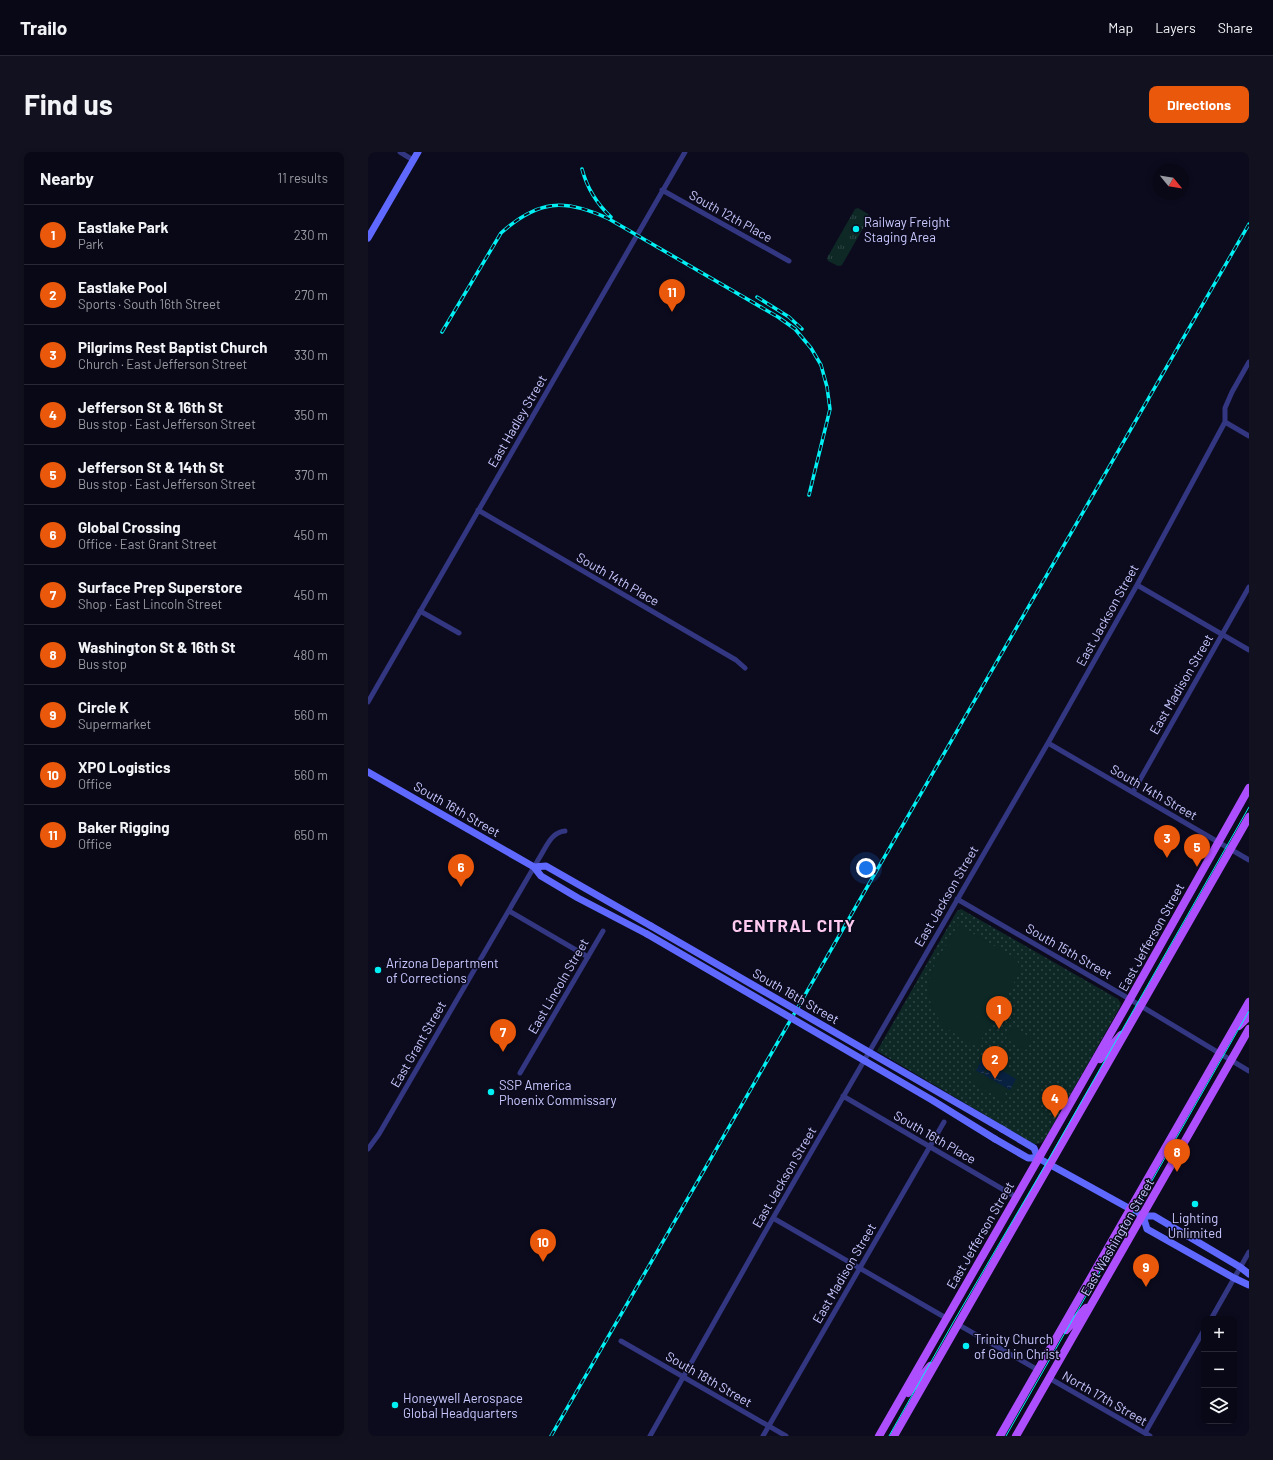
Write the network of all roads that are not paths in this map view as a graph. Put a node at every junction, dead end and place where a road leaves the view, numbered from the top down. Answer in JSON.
{"nodes":[{"id":1,"x":400,"y":152,"type":"edge"},
{"id":2,"x":418,"y":152,"type":"edge"},
{"id":3,"x":685,"y":152,"type":"edge"},
{"id":4,"x":413,"y":160,"type":"junction"},
{"id":5,"x":662,"y":190,"type":"junction"},
{"id":6,"x":368,"y":238,"type":"edge"},
{"id":7,"x":789,"y":261,"type":"dead end"},
{"id":8,"x":1249,"y":362,"type":"edge"},
{"id":9,"x":1225,"y":422,"type":"junction"},
{"id":10,"x":1249,"y":436,"type":"edge"},
{"id":11,"x":478,"y":510,"type":"junction"},
{"id":12,"x":1137,"y":585,"type":"junction"},
{"id":13,"x":1249,"y":587,"type":"edge"},
{"id":14,"x":420,"y":611,"type":"junction"},
{"id":15,"x":459,"y":633,"type":"dead end"},
{"id":16,"x":1222,"y":634,"type":"junction"},
{"id":17,"x":1249,"y":650,"type":"edge"},
{"id":18,"x":745,"y":668,"type":"dead end"},
{"id":19,"x":368,"y":702,"type":"edge"},
{"id":20,"x":1048,"y":743,"type":"junction"},
{"id":21,"x":368,"y":772,"type":"edge"},
{"id":22,"x":1249,"y":788,"type":"edge"},
{"id":23,"x":1133,"y":792,"type":"junction"},
{"id":24,"x":1249,"y":817,"type":"edge"},
{"id":25,"x":565,"y":831,"type":"dead end"},
{"id":26,"x":1218,"y":842,"type":"junction"},
{"id":27,"x":1231,"y":849,"type":"junction"},
{"id":28,"x":1249,"y":860,"type":"edge"},
{"id":29,"x":534,"y":867,"type":"junction"},
{"id":30,"x":958,"y":899,"type":"junction"},
{"id":31,"x":509,"y":911,"type":"junction"},
{"id":32,"x":603,"y":931,"type":"dead end"},
{"id":33,"x":588,"y":957,"type":"junction"},
{"id":34,"x":1130,"y":1000,"type":"junction"},
{"id":35,"x":1249,"y":1002,"type":"edge"},
{"id":36,"x":1141,"y":1007,"type":"junction"},
{"id":37,"x":1249,"y":1016,"type":"edge"},
{"id":38,"x":1133,"y":1020,"type":"junction"},
{"id":39,"x":1249,"y":1029,"type":"edge"},
{"id":40,"x":1228,"y":1039,"type":"junction"},
{"id":41,"x":1220,"y":1053,"type":"junction"},
{"id":42,"x":1232,"y":1060,"type":"junction"},
{"id":43,"x":1249,"y":1071,"type":"edge"},
{"id":44,"x":520,"y":1073,"type":"dead end"},
{"id":45,"x":1086,"y":1075,"type":"junction"},
{"id":46,"x":843,"y":1096,"type":"junction"},
{"id":47,"x":944,"y":1122,"type":"dead end"},
{"id":48,"x":930,"y":1147,"type":"junction"},
{"id":49,"x":368,"y":1149,"type":"edge"},
{"id":50,"x":1038,"y":1158,"type":"junction"},
{"id":51,"x":1051,"y":1164,"type":"junction"},
{"id":52,"x":1016,"y":1198,"type":"junction"},
{"id":53,"x":1131,"y":1209,"type":"junction"},
{"id":54,"x":1142,"y":1216,"type":"junction"},
{"id":55,"x":773,"y":1218,"type":"junction"},
{"id":56,"x":1249,"y":1252,"type":"edge"},
{"id":57,"x":860,"y":1267,"type":"junction"},
{"id":58,"x":1240,"y":1267,"type":"junction"},
{"id":59,"x":1249,"y":1274,"type":"edge"},
{"id":60,"x":1234,"y":1278,"type":"junction"},
{"id":61,"x":1249,"y":1285,"type":"edge"},
{"id":62,"x":1096,"y":1298,"type":"junction"},
{"id":63,"x":1213,"y":1316,"type":"edge"},
{"id":64,"x":946,"y":1318,"type":"junction"},
{"id":65,"x":959,"y":1325,"type":"junction"},
{"id":66,"x":1201,"y":1336,"type":"edge"},
{"id":67,"x":621,"y":1341,"type":"dead end"},
{"id":68,"x":1052,"y":1346,"type":"junction"},
{"id":69,"x":945,"y":1349,"type":"junction"},
{"id":70,"x":1038,"y":1370,"type":"junction"},
{"id":71,"x":684,"y":1377,"type":"junction"},
{"id":72,"x":1049,"y":1378,"type":"junction"},
{"id":73,"x":895,"y":1408,"type":"junction"},
{"id":74,"x":768,"y":1426,"type":"junction"},
{"id":75,"x":1147,"y":1435,"type":"edge"},
{"id":76,"x":650,"y":1436,"type":"edge"},
{"id":77,"x":763,"y":1436,"type":"edge"},
{"id":78,"x":786,"y":1436,"type":"edge"},
{"id":79,"x":879,"y":1436,"type":"edge"},
{"id":80,"x":894,"y":1436,"type":"edge"},
{"id":81,"x":1000,"y":1436,"type":"edge"},
{"id":82,"x":1016,"y":1436,"type":"edge"}],
"edges":[{"from":1,"to":4,"type":"street"},
{"from":2,"to":4,"type":"main road"},
{"from":3,"to":5,"type":"street","name":"East Hadley Street"},
{"from":4,"to":6,"type":"main road"},
{"from":5,"to":7,"type":"street","name":"South 12th Place"},
{"from":5,"to":11,"type":"street","name":"East Hadley Street"},
{"from":8,"to":9,"type":"street","name":"East Jackson Street"},
{"from":9,"to":10,"type":"street"},
{"from":9,"to":12,"type":"street","name":"East Jackson Street"},
{"from":11,"to":14,"type":"street","name":"East Hadley Street"},
{"from":11,"to":18,"type":"street","name":"South 14th Place"},
{"from":12,"to":16,"type":"street"},
{"from":12,"to":20,"type":"street","name":"East Jackson Street"},
{"from":13,"to":16,"type":"street","name":"East Madison Street"},
{"from":14,"to":15,"type":"street"},
{"from":14,"to":19,"type":"street","name":"East Hadley Street"},
{"from":16,"to":17,"type":"street"},
{"from":16,"to":23,"type":"street","name":"East Madison Street"},
{"from":20,"to":23,"type":"street","name":"South 14th Street"},
{"from":20,"to":30,"type":"street","name":"East Jackson Street"},
{"from":21,"to":29,"type":"main road","name":"South 16th Street"},
{"from":22,"to":26,"type":"main road","name":"East Jefferson Street"},
{"from":23,"to":26,"type":"street","name":"South 14th Street"},
{"from":24,"to":27,"type":"main road","name":"East Jefferson Street"},
{"from":25,"to":29,"type":"street","name":"East Grant Street"},
{"from":26,"to":27,"type":"street","name":"South 14th Street"},
{"from":26,"to":34,"type":"main road","name":"East Jefferson Street"},
{"from":27,"to":28,"type":"street","name":"South 14th Street"},
{"from":27,"to":36,"type":"main road","name":"East Jefferson Street"},
{"from":29,"to":31,"type":"street","name":"East Grant Street"},
{"from":29,"to":50,"type":"main road","name":"South 16th Street","bridge":true},
{"from":29,"to":50,"type":"main road","name":"South 16th Street","bridge":true},
{"from":30,"to":34,"type":"street","name":"South 15th Street"},
{"from":30,"to":46,"type":"street","name":"East Jackson Street"},
{"from":31,"to":33,"type":"street"},
{"from":31,"to":49,"type":"street","name":"East Grant Street"},
{"from":32,"to":33,"type":"street","name":"East Lincoln Street"},
{"from":33,"to":44,"type":"street","name":"East Lincoln Street"},
{"from":34,"to":36,"type":"street","name":"South 15th Street"},
{"from":34,"to":45,"type":"main road","name":"East Jefferson Street"},
{"from":35,"to":40,"type":"main road","name":"East Washington Street"},
{"from":36,"to":38,"type":"main road","name":"East Jefferson Street"},
{"from":36,"to":41,"type":"street","name":"South 15th Street"},
{"from":37,"to":40,"type":"main road","name":"East Washington Street"},
{"from":38,"to":45,"type":"main road","name":"East Jefferson Street"},
{"from":38,"to":51,"type":"main road","name":"East Jefferson Street"},
{"from":39,"to":42,"type":"main road","name":"East Washington Street"},
{"from":40,"to":41,"type":"main road","name":"East Washington Street"},
{"from":41,"to":42,"type":"street","name":"South 15th Street"},
{"from":41,"to":53,"type":"main road","name":"East Washington Street"},
{"from":42,"to":43,"type":"street","name":"South 15th Street"},
{"from":42,"to":54,"type":"main road","name":"East Washington Street"},
{"from":45,"to":50,"type":"main road","name":"East Jefferson Street"},
{"from":46,"to":48,"type":"street","name":"South 16th Place"},
{"from":46,"to":55,"type":"street","name":"East Jackson Street"},
{"from":47,"to":48,"type":"street","name":"East Madison Street"},
{"from":48,"to":52,"type":"street","name":"South 16th Place"},
{"from":48,"to":57,"type":"street","name":"East Madison Street"},
{"from":50,"to":51,"type":"main road","name":"South 16th Street"},
{"from":50,"to":52,"type":"main road","name":"East Jefferson Street"},
{"from":51,"to":53,"type":"main road","name":"South 16th Street"},
{"from":51,"to":65,"type":"main road","name":"East Jefferson Street"},
{"from":52,"to":64,"type":"main road","name":"East Jefferson Street"},
{"from":53,"to":54,"type":"main road","name":"South 16th Street"},
{"from":53,"to":68,"type":"main road","name":"East Washington Street"},
{"from":54,"to":58,"type":"main road"},
{"from":54,"to":60,"type":"main road"},
{"from":54,"to":62,"type":"main road","name":"East Washington Street"},
{"from":55,"to":57,"type":"street"},
{"from":55,"to":71,"type":"street","name":"East Jackson Street"},
{"from":56,"to":58,"type":"street"},
{"from":57,"to":64,"type":"street"},
{"from":57,"to":74,"type":"street","name":"East Madison Street"},
{"from":58,"to":59,"type":"main road"},
{"from":58,"to":60,"type":"street"},
{"from":60,"to":61,"type":"main road"},
{"from":60,"to":63,"type":"street"},
{"from":62,"to":68,"type":"main road"},
{"from":62,"to":72,"type":"main road","name":"East Washington Street"},
{"from":64,"to":73,"type":"main road","name":"East Jefferson Street"},
{"from":65,"to":69,"type":"main road","name":"East Jefferson Street"},
{"from":65,"to":70,"type":"street"},
{"from":66,"to":75,"type":"street"},
{"from":67,"to":71,"type":"street","name":"South 18th Street"},
{"from":68,"to":70,"type":"main road","name":"East Washington Street"},
{"from":69,"to":73,"type":"main road","name":"East Jefferson Street"},
{"from":69,"to":80,"type":"main road","name":"East Jefferson Street"},
{"from":70,"to":81,"type":"main road","name":"East Washington Street"},
{"from":71,"to":74,"type":"street","name":"South 18th Street"},
{"from":71,"to":76,"type":"street","name":"East Jackson Street"},
{"from":72,"to":75,"type":"street","name":"North 17th Street"},
{"from":72,"to":82,"type":"main road","name":"East Washington Street"},
{"from":73,"to":79,"type":"main road","name":"East Jefferson Street"},
{"from":74,"to":77,"type":"street","name":"East Madison Street"},
{"from":74,"to":78,"type":"street","name":"South 18th Street"}]}
